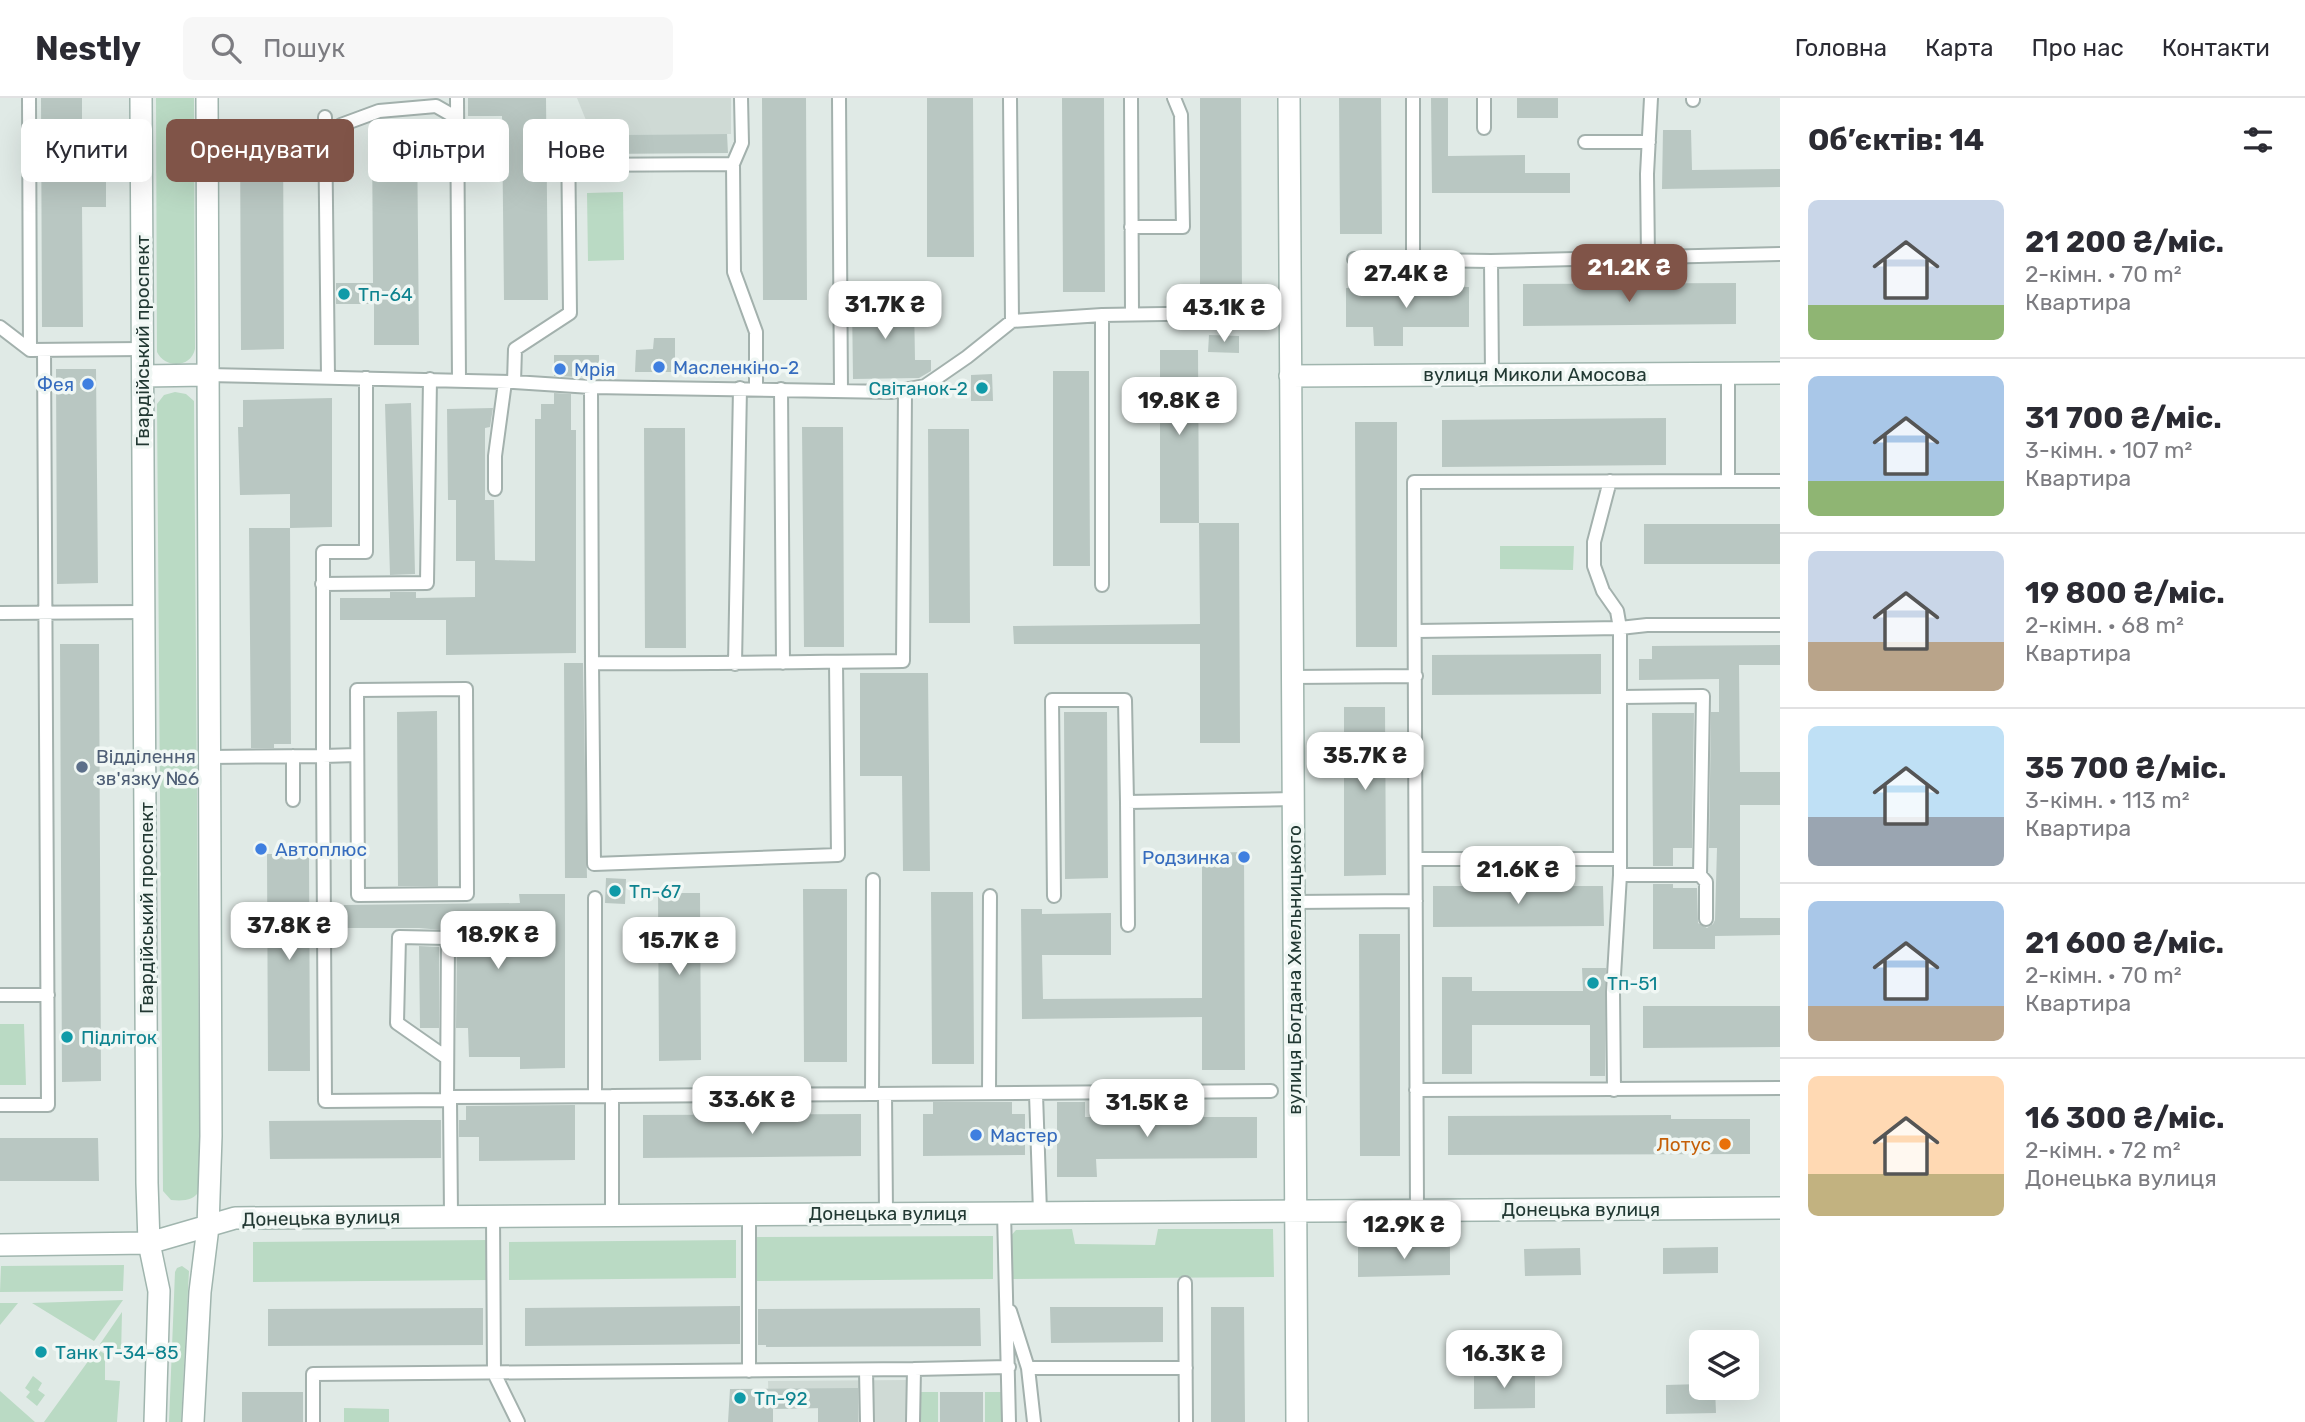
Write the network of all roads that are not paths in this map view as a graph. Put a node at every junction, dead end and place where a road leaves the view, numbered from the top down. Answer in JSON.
{"nodes":[{"id":1,"x":29,"y":98,"type":"edge"},
{"id":2,"x":141,"y":98,"type":"edge"},
{"id":3,"x":207,"y":98,"type":"edge"},
{"id":4,"x":457,"y":98,"type":"edge"},
{"id":5,"x":741,"y":98,"type":"edge"},
{"id":6,"x":839,"y":98,"type":"edge"},
{"id":7,"x":1010,"y":98,"type":"edge"},
{"id":8,"x":1130,"y":98,"type":"edge"},
{"id":9,"x":1174,"y":98,"type":"edge"},
{"id":10,"x":1289,"y":98,"type":"edge"},
{"id":11,"x":1413,"y":98,"type":"edge"},
{"id":12,"x":1484,"y":98,"type":"edge"},
{"id":13,"x":1651,"y":98,"type":"edge"},
{"id":14,"x":457,"y":118,"type":"junction"},
{"id":15,"x":354,"y":120,"type":"edge"},
{"id":16,"x":1484,"y":128,"type":"dead end"},
{"id":17,"x":1585,"y":142,"type":"dead end"},
{"id":18,"x":1649,"y":142,"type":"junction"},
{"id":19,"x":733,"y":164,"type":"junction"},
{"id":20,"x":629,"y":165,"type":"edge"},
{"id":21,"x":326,"y":182,"type":"edge"},
{"id":22,"x":568,"y":182,"type":"edge"},
{"id":23,"x":1132,"y":227,"type":"junction"},
{"id":24,"x":1780,"y":254,"type":"edge"},
{"id":25,"x":1648,"y":257,"type":"junction"},
{"id":26,"x":1354,"y":259,"type":"dead end"},
{"id":27,"x":1413,"y":259,"type":"junction"},
{"id":28,"x":1491,"y":261,"type":"junction"},
{"id":29,"x":1290,"y":312,"type":"junction"},
{"id":30,"x":1132,"y":314,"type":"junction"},
{"id":31,"x":1102,"y":315,"type":"junction"},
{"id":32,"x":1013,"y":321,"type":"junction"},
{"id":33,"x":0,"y":327,"type":"edge"},
{"id":34,"x":142,"y":349,"type":"junction"},
{"id":35,"x":37,"y":350,"type":"junction"},
{"id":36,"x":1780,"y":373,"type":"edge"},
{"id":37,"x":1728,"y":374,"type":"junction"},
{"id":38,"x":207,"y":375,"type":"junction"},
{"id":39,"x":1492,"y":375,"type":"junction"},
{"id":40,"x":143,"y":376,"type":"junction"},
{"id":41,"x":1290,"y":376,"type":"junction"},
{"id":42,"x":328,"y":377,"type":"junction"},
{"id":43,"x":366,"y":378,"type":"junction"},
{"id":44,"x":430,"y":379,"type":"junction"},
{"id":45,"x":459,"y":380,"type":"junction"},
{"id":46,"x":510,"y":382,"type":"junction"},
{"id":47,"x":591,"y":387,"type":"junction"},
{"id":48,"x":740,"y":388,"type":"junction"},
{"id":49,"x":756,"y":388,"type":"junction"},
{"id":50,"x":781,"y":389,"type":"junction"},
{"id":51,"x":841,"y":391,"type":"junction"},
{"id":52,"x":905,"y":391,"type":"junction"},
{"id":53,"x":1610,"y":481,"type":"junction"},
{"id":54,"x":1728,"y":481,"type":"junction"},
{"id":55,"x":1780,"y":481,"type":"edge"},
{"id":56,"x":495,"y":489,"type":"dead end"},
{"id":57,"x":322,"y":584,"type":"junction"},
{"id":58,"x":1102,"y":585,"type":"dead end"},
{"id":59,"x":45,"y":612,"type":"junction"},
{"id":60,"x":144,"y":612,"type":"junction"},
{"id":61,"x":0,"y":613,"type":"edge"},
{"id":62,"x":1780,"y":625,"type":"edge"},
{"id":63,"x":1620,"y":628,"type":"junction"},
{"id":64,"x":1416,"y":631,"type":"junction"},
{"id":65,"x":836,"y":662,"type":"junction"},
{"id":66,"x":592,"y":663,"type":"junction"},
{"id":67,"x":783,"y":663,"type":"junction"},
{"id":68,"x":735,"y":664,"type":"junction"},
{"id":69,"x":1416,"y":676,"type":"junction"},
{"id":70,"x":1292,"y":677,"type":"junction"},
{"id":71,"x":1621,"y":697,"type":"junction"},
{"id":72,"x":357,"y":755,"type":"junction"},
{"id":73,"x":323,"y":756,"type":"junction"},
{"id":74,"x":209,"y":757,"type":"junction"},
{"id":75,"x":293,"y":757,"type":"junction"},
{"id":76,"x":1294,"y":799,"type":"junction"},
{"id":77,"x":293,"y":800,"type":"dead end"},
{"id":78,"x":1127,"y":802,"type":"junction"},
{"id":79,"x":1416,"y":859,"type":"junction"},
{"id":80,"x":1620,"y":859,"type":"junction"},
{"id":81,"x":1700,"y":874,"type":"junction"},
{"id":82,"x":1620,"y":875,"type":"junction"},
{"id":83,"x":873,"y":880,"type":"dead end"},
{"id":84,"x":990,"y":896,"type":"dead end"},
{"id":85,"x":1054,"y":896,"type":"dead end"},
{"id":86,"x":595,"y":898,"type":"dead end"},
{"id":87,"x":1416,"y":901,"type":"junction"},
{"id":88,"x":1293,"y":902,"type":"junction"},
{"id":89,"x":1706,"y":919,"type":"dead end"},
{"id":90,"x":1128,"y":925,"type":"dead end"},
{"id":91,"x":0,"y":995,"type":"edge"},
{"id":92,"x":48,"y":995,"type":"junction"},
{"id":93,"x":447,"y":1058,"type":"junction"},
{"id":94,"x":1780,"y":1088,"type":"edge"},
{"id":95,"x":1416,"y":1090,"type":"junction"},
{"id":96,"x":1614,"y":1090,"type":"junction"},
{"id":97,"x":1271,"y":1091,"type":"dead end"},
{"id":98,"x":989,"y":1093,"type":"junction"},
{"id":99,"x":879,"y":1094,"type":"junction"},
{"id":100,"x":1036,"y":1094,"type":"junction"},
{"id":101,"x":595,"y":1096,"type":"junction"},
{"id":102,"x":612,"y":1096,"type":"junction"},
{"id":103,"x":449,"y":1100,"type":"junction"},
{"id":104,"x":0,"y":1105,"type":"edge"},
{"id":105,"x":1780,"y":1208,"type":"edge"},
{"id":106,"x":1295,"y":1210,"type":"junction"},
{"id":107,"x":1417,"y":1210,"type":"junction"},
{"id":108,"x":1004,"y":1212,"type":"junction"},
{"id":109,"x":1040,"y":1212,"type":"junction"},
{"id":110,"x":886,"y":1213,"type":"junction"},
{"id":111,"x":749,"y":1214,"type":"junction"},
{"id":112,"x":612,"y":1215,"type":"junction"},
{"id":113,"x":451,"y":1216,"type":"junction"},
{"id":114,"x":493,"y":1216,"type":"junction"},
{"id":115,"x":208,"y":1227,"type":"junction"},
{"id":116,"x":149,"y":1243,"type":"junction"},
{"id":117,"x":0,"y":1245,"type":"edge"},
{"id":118,"x":1185,"y":1283,"type":"dead end"},
{"id":119,"x":1007,"y":1305,"type":"junction"},
{"id":120,"x":1009,"y":1367,"type":"junction"},
{"id":121,"x":1028,"y":1368,"type":"junction"},
{"id":122,"x":1186,"y":1368,"type":"junction"},
{"id":123,"x":914,"y":1369,"type":"junction"},
{"id":124,"x":866,"y":1370,"type":"junction"},
{"id":125,"x":749,"y":1371,"type":"junction"},
{"id":126,"x":494,"y":1373,"type":"junction"},
{"id":127,"x":155,"y":1422,"type":"edge"},
{"id":128,"x":193,"y":1422,"type":"edge"},
{"id":129,"x":313,"y":1422,"type":"edge"},
{"id":130,"x":518,"y":1422,"type":"edge"},
{"id":131,"x":867,"y":1422,"type":"edge"},
{"id":132,"x":913,"y":1422,"type":"edge"},
{"id":133,"x":1009,"y":1422,"type":"edge"},
{"id":134,"x":1034,"y":1422,"type":"edge"},
{"id":135,"x":1186,"y":1422,"type":"edge"},
{"id":136,"x":1297,"y":1422,"type":"edge"}],
"edges":[{"from":1,"to":35,"type":"lane"},
{"from":2,"to":34,"type":"main road","name":"Гвардійський проспект"},
{"from":3,"to":38,"type":"main road"},
{"from":4,"to":14,"type":"lane"},
{"from":5,"to":19,"type":"lane"},
{"from":6,"to":51,"type":"lane"},
{"from":7,"to":32,"type":"lane"},
{"from":8,"to":23,"type":"lane"},
{"from":9,"to":23,"type":"lane"},
{"from":10,"to":29,"type":"main road","name":"вулиця Богдана Хмельницького"},
{"from":11,"to":27,"type":"lane"},
{"from":12,"to":16,"type":"lane"},
{"from":13,"to":18,"type":"lane"},
{"from":14,"to":15,"type":"lane"},
{"from":14,"to":45,"type":"lane"},
{"from":17,"to":18,"type":"lane"},
{"from":18,"to":25,"type":"lane"},
{"from":19,"to":20,"type":"lane"},
{"from":19,"to":49,"type":"lane"},
{"from":21,"to":42,"type":"lane"},
{"from":22,"to":46,"type":"lane"},
{"from":23,"to":30,"type":"lane"},
{"from":24,"to":25,"type":"lane"},
{"from":25,"to":28,"type":"lane"},
{"from":26,"to":27,"type":"lane"},
{"from":27,"to":28,"type":"lane"},
{"from":28,"to":39,"type":"lane"},
{"from":29,"to":30,"type":"lane"},
{"from":29,"to":41,"type":"main road","name":"вулиця Богдана Хмельницького"},
{"from":30,"to":31,"type":"lane"},
{"from":31,"to":32,"type":"lane"},
{"from":31,"to":58,"type":"lane"},
{"from":32,"to":52,"type":"lane"},
{"from":33,"to":35,"type":"lane"},
{"from":34,"to":35,"type":"lane"},
{"from":34,"to":40,"type":"main road","name":"Гвардійський проспект"},
{"from":35,"to":59,"type":"lane"},
{"from":36,"to":37,"type":"main road","name":"вулиця Миколи Амосова"},
{"from":37,"to":39,"type":"main road","name":"вулиця Миколи Амосова"},
{"from":37,"to":54,"type":"lane"},
{"from":38,"to":40,"type":"main road"},
{"from":38,"to":42,"type":"lane"},
{"from":38,"to":74,"type":"main road"},
{"from":39,"to":41,"type":"main road","name":"вулиця Миколи Амосова"},
{"from":40,"to":60,"type":"main road","name":"Гвардійський проспект"},
{"from":41,"to":70,"type":"main road","name":"вулиця Богдана Хмельницького"},
{"from":42,"to":43,"type":"lane"},
{"from":43,"to":44,"type":"lane"},
{"from":43,"to":57,"type":"lane"},
{"from":44,"to":45,"type":"lane"},
{"from":44,"to":57,"type":"lane"},
{"from":45,"to":46,"type":"lane"},
{"from":46,"to":47,"type":"lane"},
{"from":46,"to":56,"type":"lane"},
{"from":47,"to":48,"type":"lane"},
{"from":47,"to":66,"type":"lane"},
{"from":48,"to":49,"type":"lane"},
{"from":48,"to":68,"type":"lane"},
{"from":49,"to":50,"type":"lane"},
{"from":50,"to":51,"type":"lane"},
{"from":50,"to":67,"type":"lane"},
{"from":51,"to":52,"type":"lane"},
{"from":52,"to":65,"type":"lane"},
{"from":53,"to":54,"type":"lane"},
{"from":53,"to":63,"type":"lane"},
{"from":53,"to":64,"type":"lane"},
{"from":54,"to":55,"type":"lane"},
{"from":57,"to":73,"type":"lane"},
{"from":59,"to":60,"type":"lane"},
{"from":59,"to":61,"type":"lane"},
{"from":59,"to":92,"type":"lane"},
{"from":60,"to":116,"type":"main road","name":"Гвардійський проспект"},
{"from":62,"to":63,"type":"lane"},
{"from":63,"to":64,"type":"lane"},
{"from":63,"to":71,"type":"lane"},
{"from":64,"to":69,"type":"lane"},
{"from":65,"to":66,"type":"lane"},
{"from":65,"to":67,"type":"lane"},
{"from":66,"to":68,"type":"lane"},
{"from":67,"to":68,"type":"lane"},
{"from":69,"to":70,"type":"lane"},
{"from":69,"to":79,"type":"lane"},
{"from":70,"to":76,"type":"main road","name":"вулиця Богдана Хмельницького"},
{"from":71,"to":80,"type":"lane"},
{"from":71,"to":81,"type":"lane"},
{"from":72,"to":72,"type":"lane"},
{"from":72,"to":73,"type":"lane"},
{"from":73,"to":75,"type":"lane"},
{"from":73,"to":103,"type":"lane"},
{"from":74,"to":75,"type":"lane"},
{"from":74,"to":115,"type":"main road"},
{"from":75,"to":77,"type":"lane"},
{"from":76,"to":78,"type":"lane"},
{"from":76,"to":88,"type":"main road","name":"вулиця Богдана Хмельницького"},
{"from":78,"to":85,"type":"lane"},
{"from":78,"to":90,"type":"lane"},
{"from":79,"to":80,"type":"lane"},
{"from":79,"to":87,"type":"lane"},
{"from":80,"to":82,"type":"lane"},
{"from":81,"to":82,"type":"lane"},
{"from":81,"to":89,"type":"lane"},
{"from":82,"to":96,"type":"lane"},
{"from":83,"to":99,"type":"lane"},
{"from":84,"to":98,"type":"lane"},
{"from":86,"to":101,"type":"lane"},
{"from":87,"to":88,"type":"lane"},
{"from":87,"to":95,"type":"lane"},
{"from":88,"to":106,"type":"main road","name":"вулиця Богдана Хмельницького"},
{"from":91,"to":92,"type":"lane"},
{"from":92,"to":104,"type":"lane"},
{"from":93,"to":93,"type":"lane"},
{"from":93,"to":103,"type":"lane"},
{"from":94,"to":96,"type":"lane"},
{"from":95,"to":96,"type":"lane"},
{"from":95,"to":107,"type":"lane"},
{"from":97,"to":100,"type":"lane"},
{"from":98,"to":99,"type":"lane"},
{"from":98,"to":100,"type":"lane"},
{"from":99,"to":102,"type":"lane"},
{"from":99,"to":110,"type":"lane"},
{"from":100,"to":109,"type":"lane"},
{"from":101,"to":102,"type":"lane"},
{"from":101,"to":103,"type":"lane"},
{"from":102,"to":112,"type":"lane"},
{"from":103,"to":113,"type":"lane"},
{"from":105,"to":107,"type":"main road","name":"Донецька вулиця"},
{"from":106,"to":107,"type":"main road","name":"Донецька вулиця"},
{"from":106,"to":109,"type":"main road","name":"Донецька вулиця"},
{"from":106,"to":136,"type":"main road","name":"вулиця Богдана Хмельницького"},
{"from":108,"to":109,"type":"main road","name":"Донецька вулиця"},
{"from":108,"to":110,"type":"main road","name":"Донецька вулиця"},
{"from":108,"to":119,"type":"lane"},
{"from":110,"to":111,"type":"main road","name":"Донецька вулиця"},
{"from":111,"to":112,"type":"main road","name":"Донецька вулиця"},
{"from":111,"to":125,"type":"lane"},
{"from":112,"to":114,"type":"main road","name":"Донецька вулиця"},
{"from":113,"to":114,"type":"main road","name":"Донецька вулиця"},
{"from":113,"to":115,"type":"main road","name":"Донецька вулиця"},
{"from":114,"to":126,"type":"lane"},
{"from":115,"to":116,"type":"main road","name":"Донецька вулиця"},
{"from":115,"to":128,"type":"main road"},
{"from":116,"to":117,"type":"main road","name":"Донецька вулиця"},
{"from":116,"to":127,"type":"main road","name":"Гвардійський проспект"},
{"from":118,"to":122,"type":"lane"},
{"from":119,"to":120,"type":"lane"},
{"from":119,"to":121,"type":"lane"},
{"from":120,"to":123,"type":"lane"},
{"from":120,"to":133,"type":"lane"},
{"from":121,"to":122,"type":"lane"},
{"from":121,"to":134,"type":"lane"},
{"from":122,"to":135,"type":"lane"},
{"from":123,"to":124,"type":"lane"},
{"from":123,"to":132,"type":"lane"},
{"from":124,"to":125,"type":"lane"},
{"from":124,"to":131,"type":"lane"},
{"from":125,"to":126,"type":"lane"},
{"from":126,"to":129,"type":"lane"},
{"from":126,"to":130,"type":"lane"}]}
